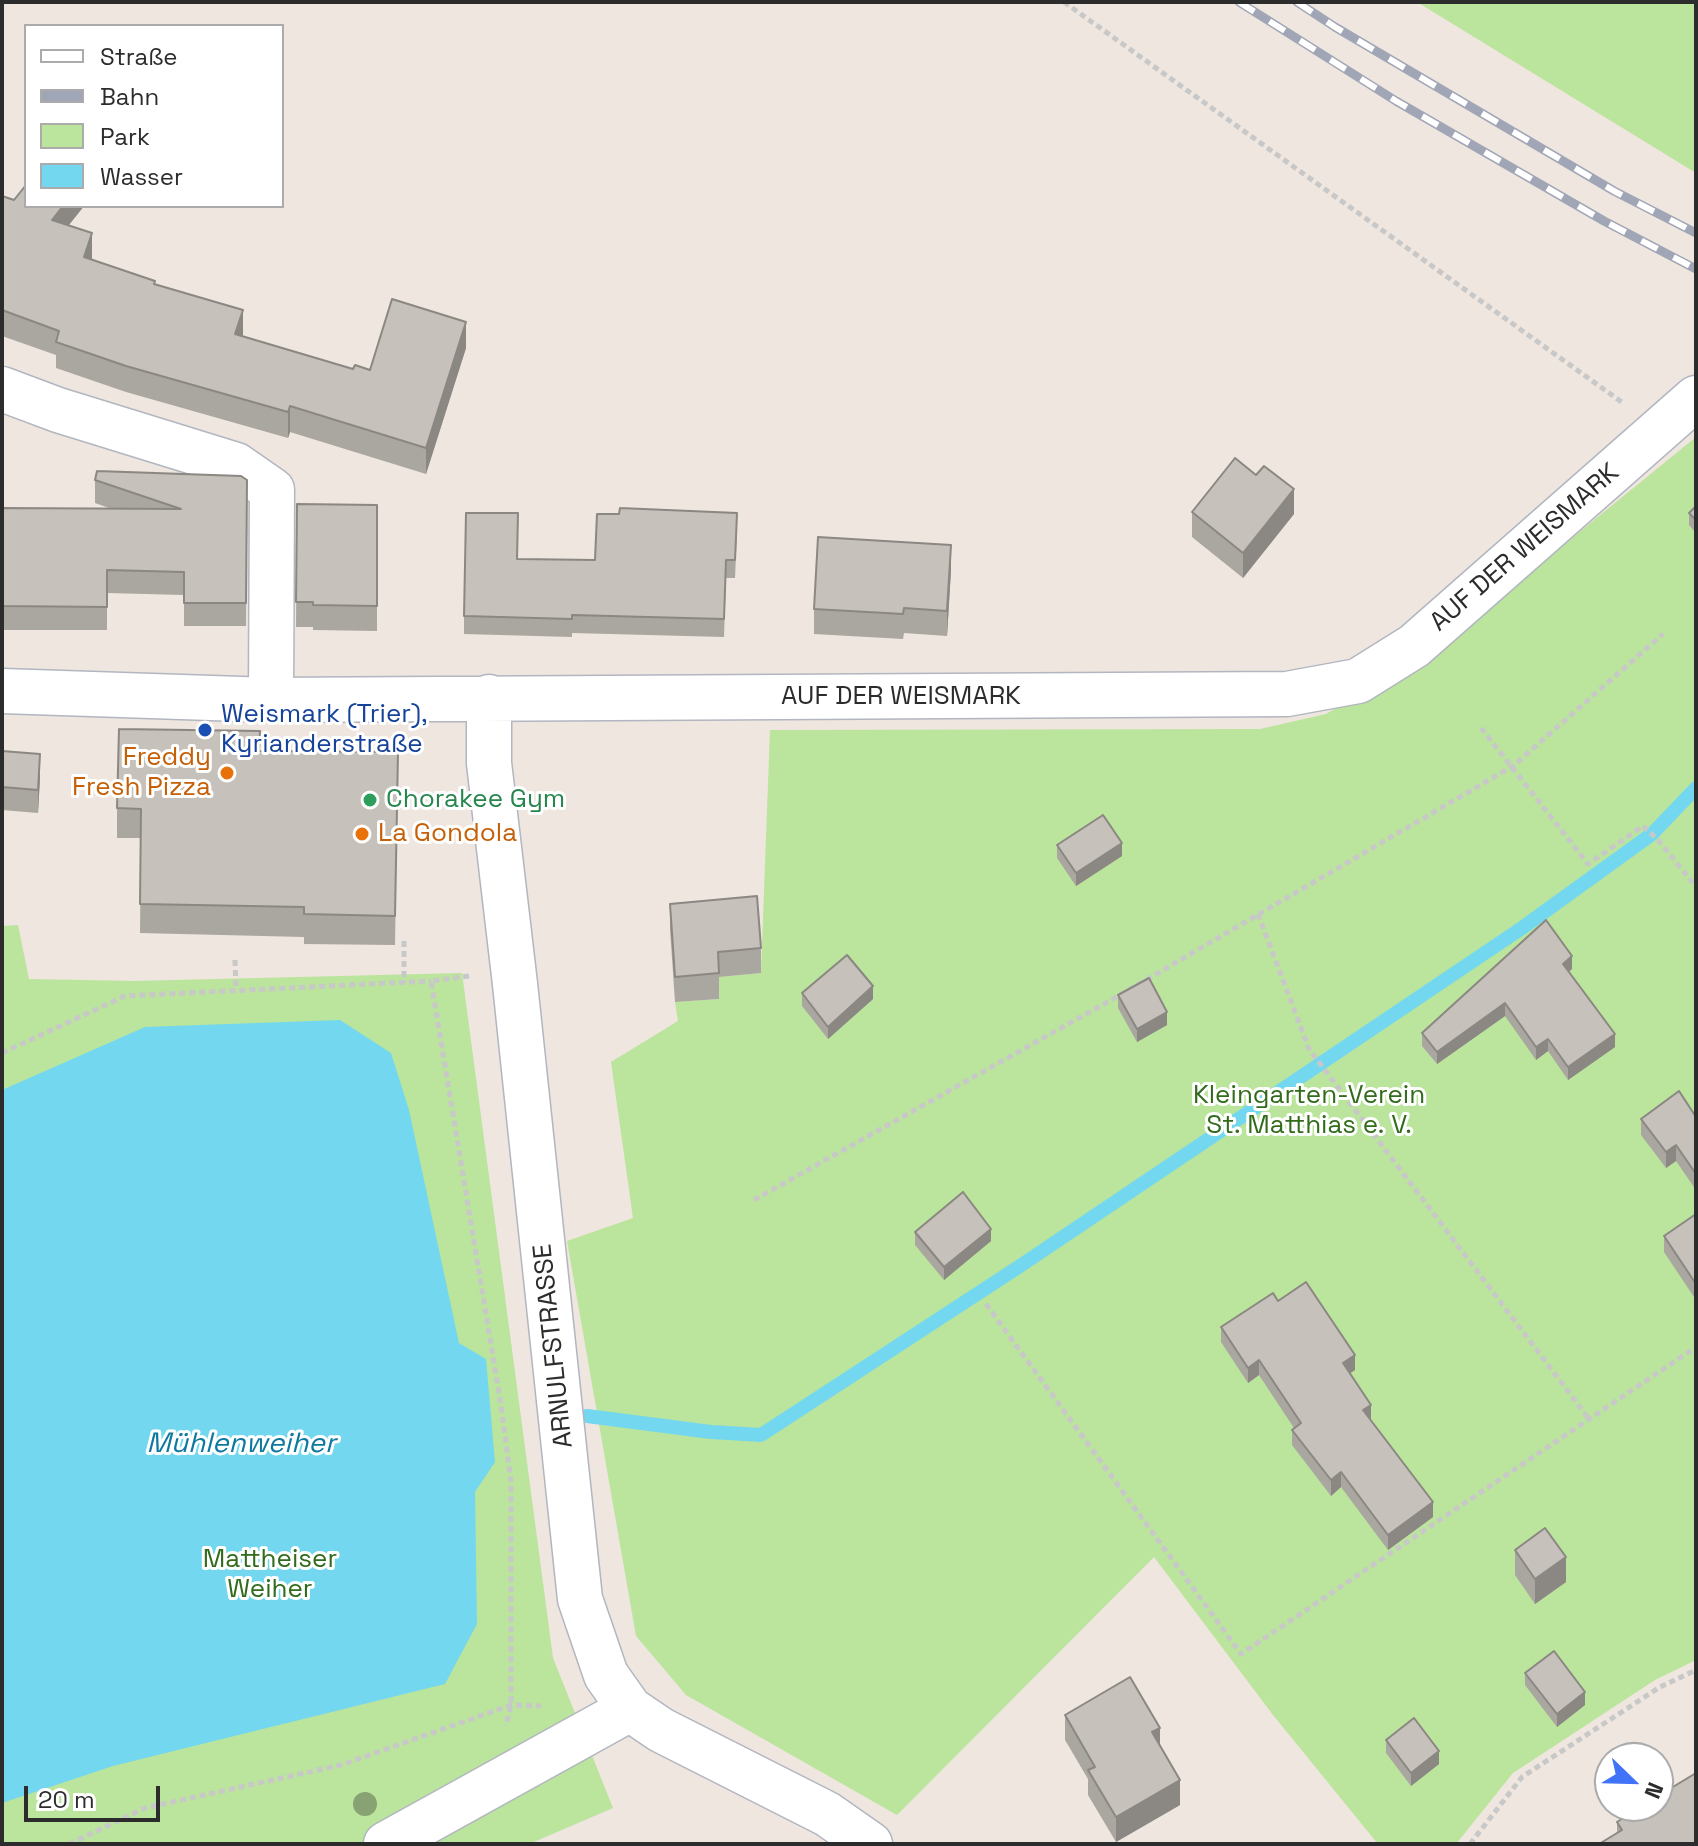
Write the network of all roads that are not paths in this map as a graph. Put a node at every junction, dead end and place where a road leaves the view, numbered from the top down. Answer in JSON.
{"nodes":[{"id":1,"x":2,"y":389,"type":"edge"},
{"id":2,"x":1696,"y":398,"type":"edge"},
{"id":3,"x":2,"y":691,"type":"edge"},
{"id":4,"x":489,"y":697,"type":"junction"},
{"id":5,"x":271,"y":700,"type":"junction"},
{"id":6,"x":615,"y":1717,"type":"junction"},
{"id":7,"x":386,"y":1844,"type":"edge"},
{"id":8,"x":870,"y":1844,"type":"edge"}],
"edges":[{"from":1,"to":5,"type":"street"},
{"from":2,"to":4,"type":"street","name":"AUF DER WEISMARK"},
{"from":3,"to":5,"type":"street","name":"AUF DER WEISMARK"},
{"from":4,"to":5,"type":"street","name":"AUF DER WEISMARK"},
{"from":4,"to":6,"type":"street","name":"ARNULFSTRASSE"},
{"from":6,"to":7,"type":"street"},
{"from":6,"to":8,"type":"street","name":"ARNULFSTRASSE"}]}
